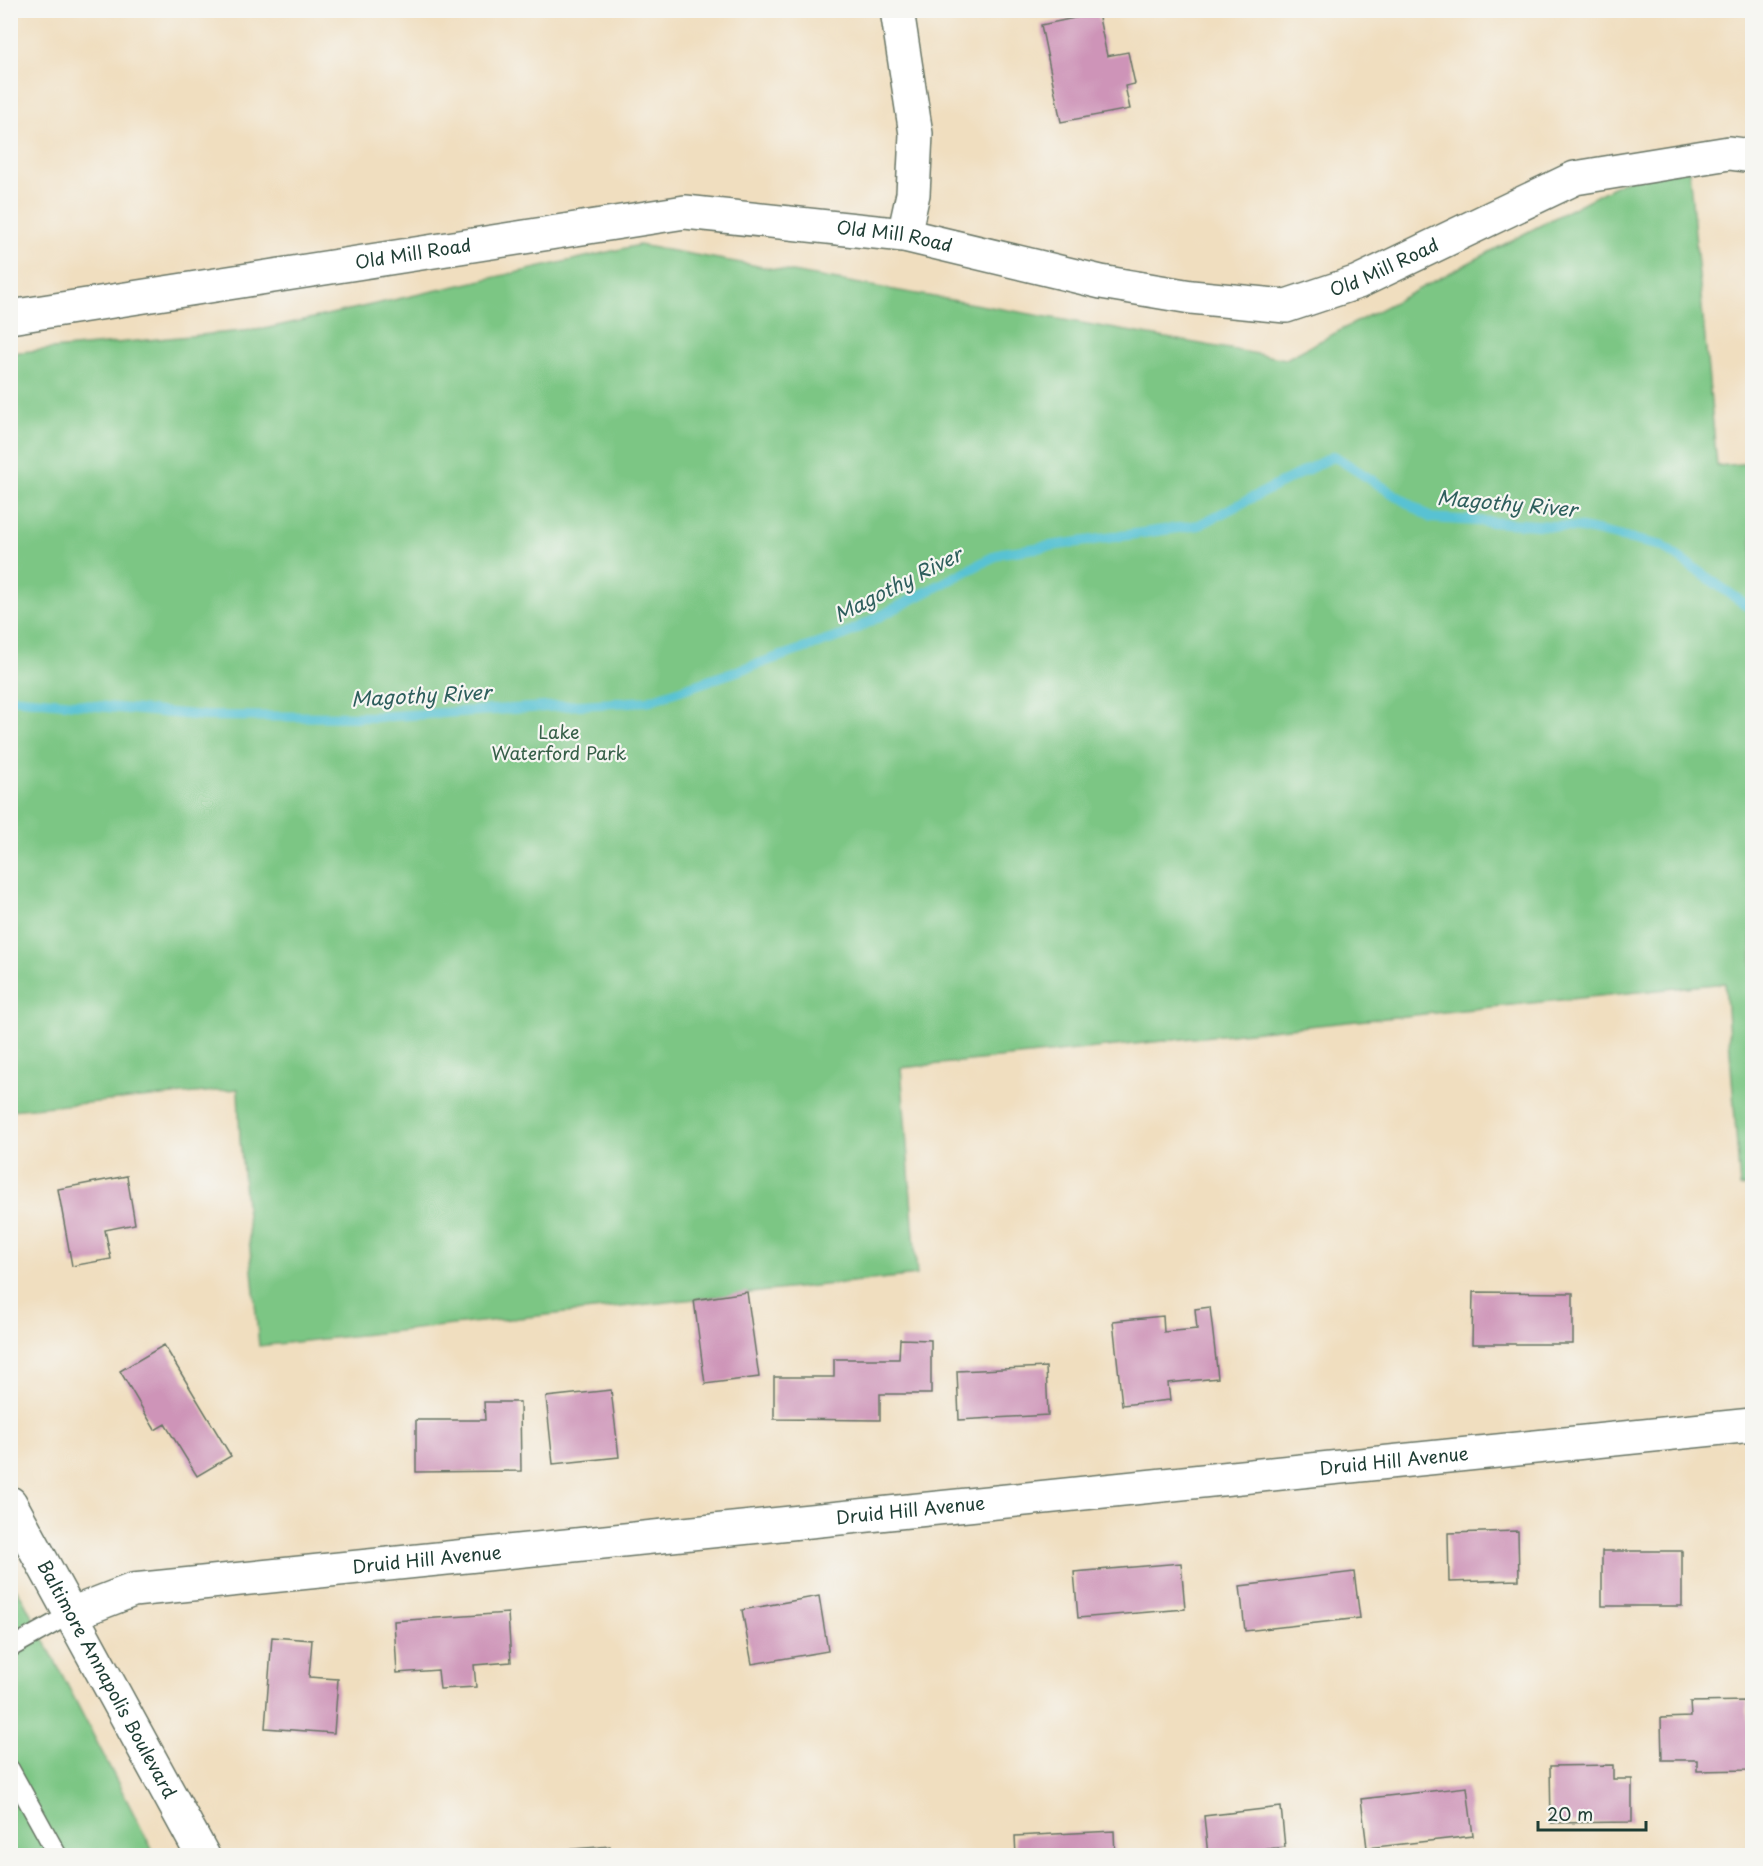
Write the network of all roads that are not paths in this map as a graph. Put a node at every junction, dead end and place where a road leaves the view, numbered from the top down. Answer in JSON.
{"nodes":[{"id":1,"x":897,"y":10,"type":"edge"},
{"id":2,"x":1752,"y":156,"type":"edge"},
{"id":3,"x":904,"y":235,"type":"junction"},
{"id":4,"x":10,"y":317,"type":"edge"},
{"id":5,"x":1752,"y":1425,"type":"edge"},
{"id":6,"x":10,"y":1503,"type":"edge"},
{"id":7,"x":71,"y":1614,"type":"junction"},
{"id":8,"x":10,"y":1648,"type":"edge"},
{"id":9,"x":10,"y":1769,"type":"edge"},
{"id":10,"x":58,"y":1856,"type":"edge"},
{"id":11,"x":203,"y":1856,"type":"edge"}],
"edges":[{"from":1,"to":3,"type":"street"},
{"from":2,"to":3,"type":"street","name":"Old Mill Road"},
{"from":3,"to":4,"type":"street","name":"Old Mill Road"},
{"from":5,"to":7,"type":"street","name":"Druid Hill Avenue"},
{"from":6,"to":7,"type":"street","name":"Baltimore Annapolis Boulevard"},
{"from":7,"to":8,"type":"lane"},
{"from":7,"to":11,"type":"street","name":"Baltimore Annapolis Boulevard"},
{"from":9,"to":10,"type":"lane"}]}
